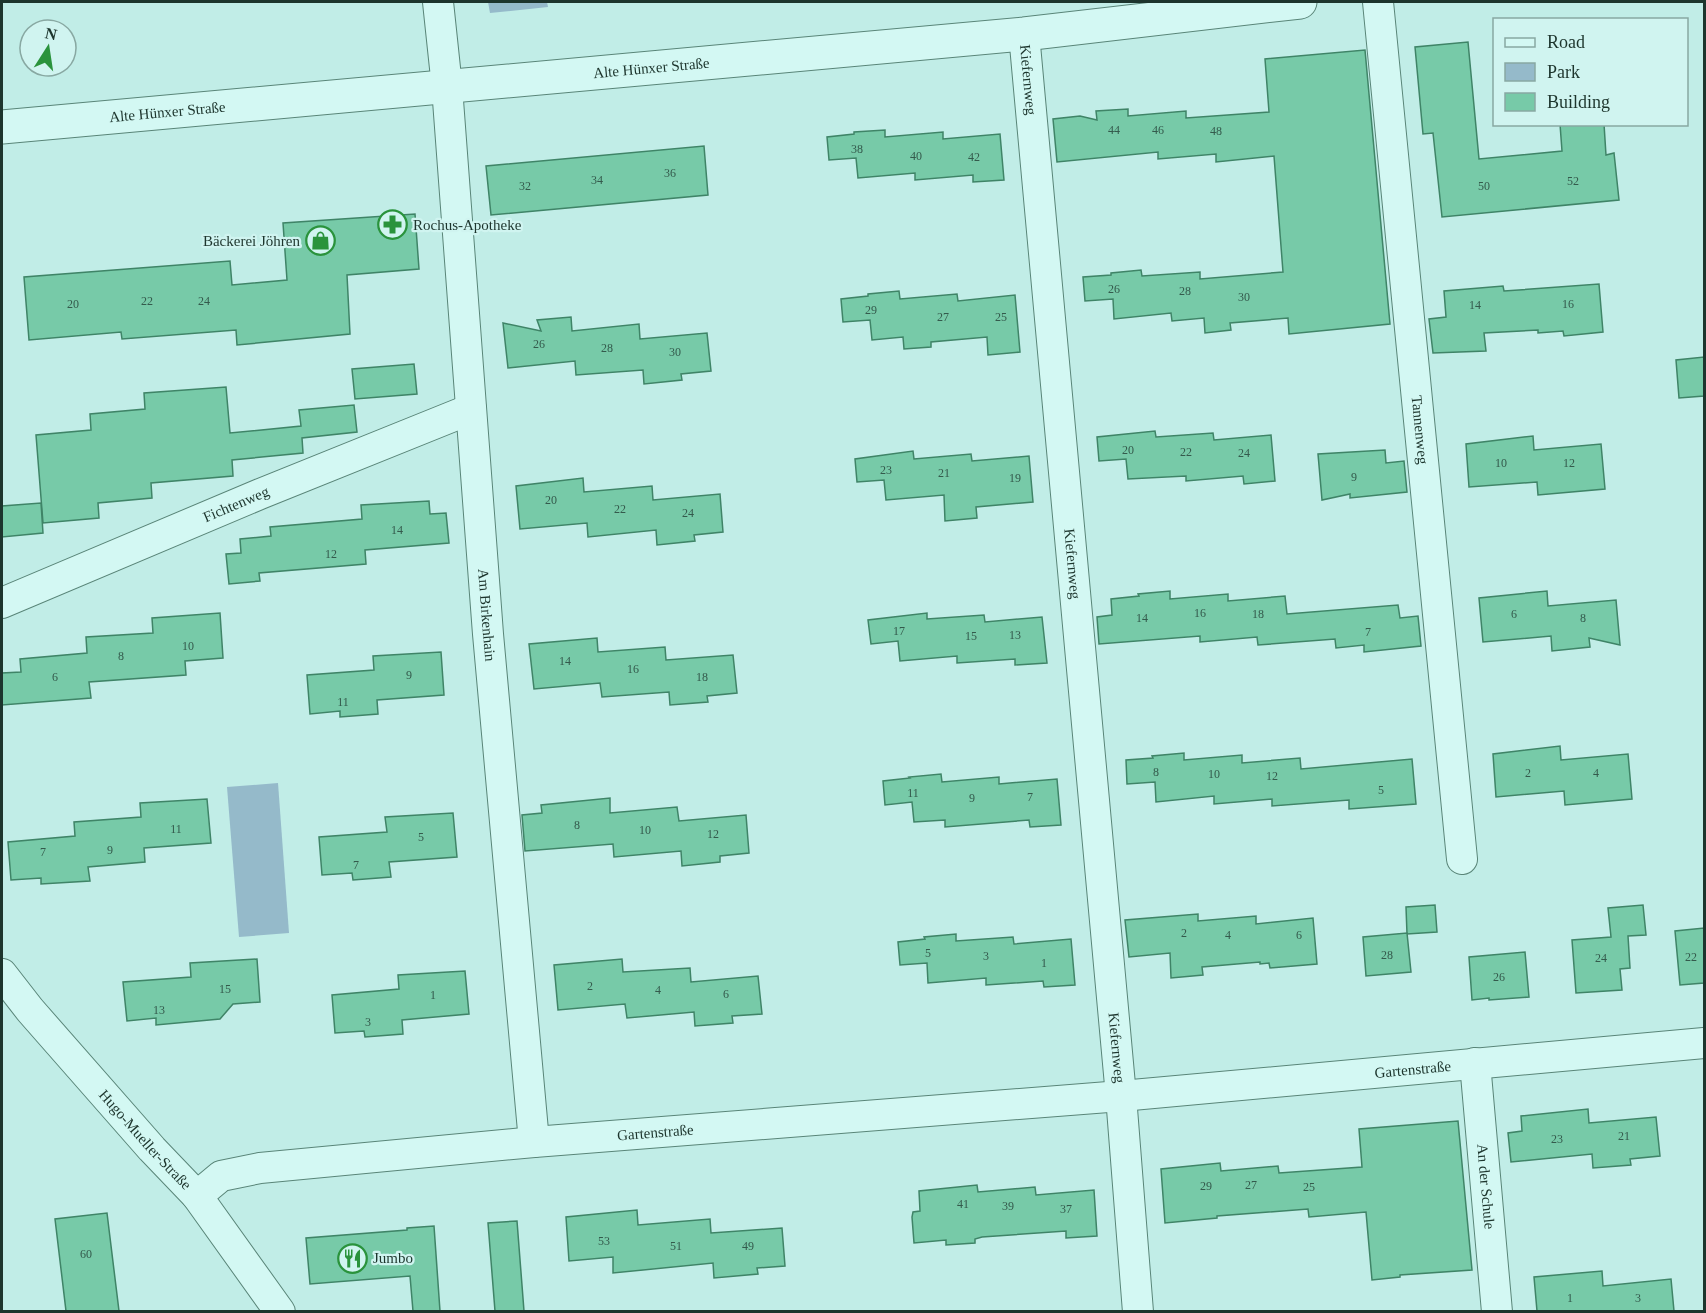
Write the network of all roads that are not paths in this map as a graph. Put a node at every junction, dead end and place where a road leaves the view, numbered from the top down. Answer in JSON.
{"nodes":[{"id":1,"x":438,"y":2,"type":"edge"},
{"id":2,"x":1300,"y":2,"type":"edge"},
{"id":3,"x":1378,"y":2,"type":"edge"},
{"id":4,"x":1024,"y":34,"type":"junction"},
{"id":5,"x":447,"y":87,"type":"junction"},
{"id":6,"x":2,"y":127,"type":"edge"},
{"id":7,"x":471,"y":409,"type":"junction"},
{"id":8,"x":2,"y":603,"type":"edge"},
{"id":9,"x":1462,"y":859,"type":"dead end"},
{"id":10,"x":2,"y":974,"type":"edge"},
{"id":11,"x":1704,"y":1043,"type":"edge"},
{"id":12,"x":1475,"y":1063,"type":"junction"},
{"id":13,"x":1120,"y":1096,"type":"junction"},
{"id":14,"x":534,"y":1142,"type":"junction"},
{"id":15,"x":197,"y":1196,"type":"junction"},
{"id":16,"x":280,"y":1311,"type":"edge"},
{"id":17,"x":1138,"y":1311,"type":"edge"},
{"id":18,"x":1497,"y":1311,"type":"edge"}],
"edges":[{"from":1,"to":5,"type":"street","name":"Am Birkenhain"},
{"from":2,"to":4,"type":"street","name":"Alte Hünxer Straße"},
{"from":3,"to":9,"type":"street","name":"Tannenweg"},
{"from":4,"to":5,"type":"street","name":"Alte Hünxer Straße"},
{"from":4,"to":13,"type":"street","name":"Kiefernweg"},
{"from":5,"to":6,"type":"street","name":"Alte Hünxer Straße"},
{"from":5,"to":7,"type":"street","name":"Am Birkenhain"},
{"from":7,"to":8,"type":"street","name":"Fichtenweg"},
{"from":7,"to":14,"type":"street","name":"Am Birkenhain"},
{"from":10,"to":15,"type":"street","name":"Hugo-Mueller-Straße"},
{"from":11,"to":12,"type":"street","name":"Gartenstraße"},
{"from":12,"to":13,"type":"street","name":"Gartenstraße"},
{"from":12,"to":18,"type":"street","name":"An der Schule"},
{"from":13,"to":14,"type":"street","name":"Gartenstraße"},
{"from":13,"to":17,"type":"street"},
{"from":14,"to":15,"type":"street","name":"Gartenstraße"},
{"from":15,"to":16,"type":"street","name":"Hugo-Mueller-Straße"}]}
